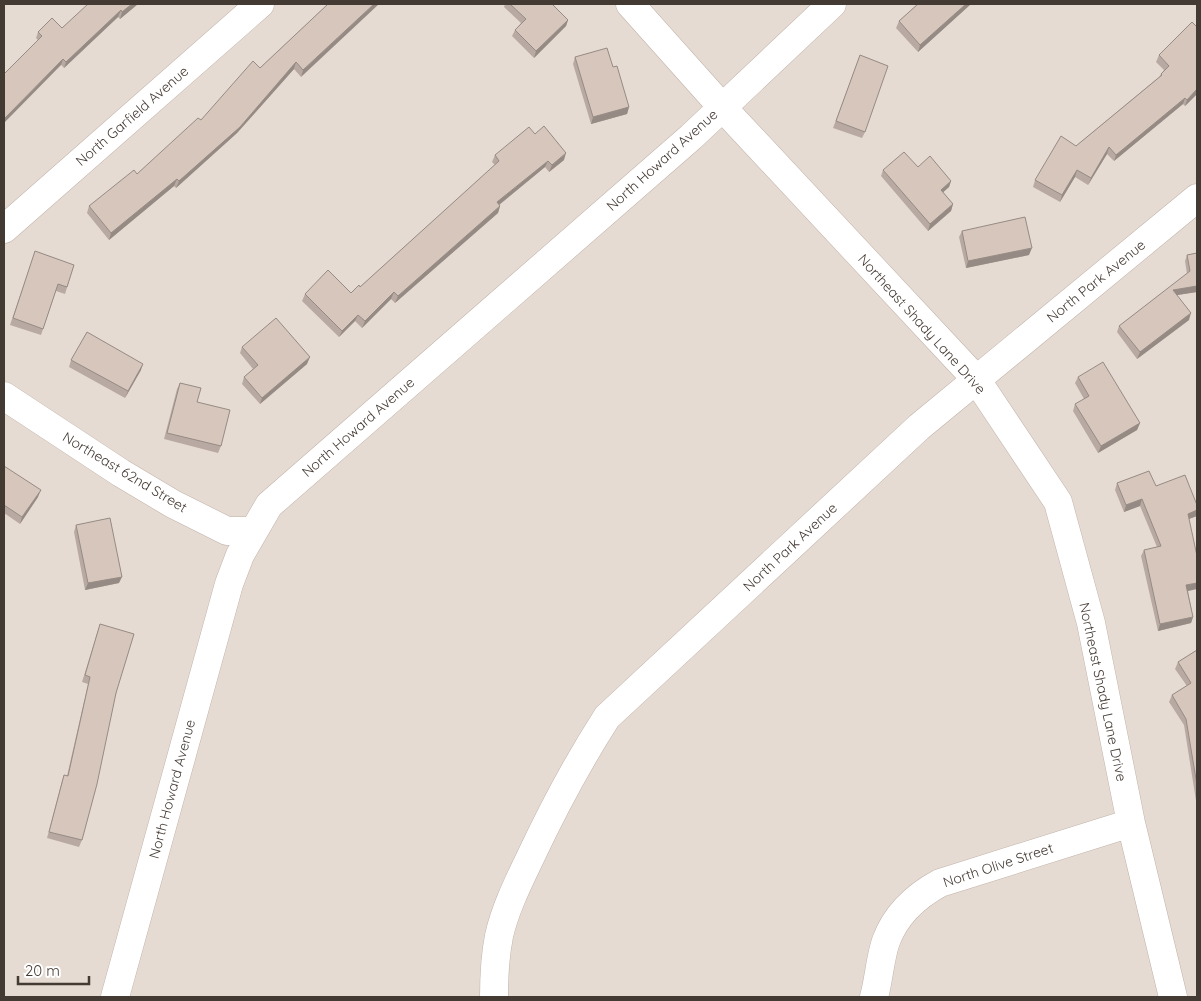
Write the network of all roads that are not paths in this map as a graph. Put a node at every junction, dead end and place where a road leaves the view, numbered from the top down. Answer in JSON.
{"nodes":[{"id":1,"x":260,"y":4,"type":"edge"},
{"id":2,"x":630,"y":4,"type":"edge"},
{"id":3,"x":832,"y":4,"type":"edge"},
{"id":4,"x":722,"y":107,"type":"junction"},
{"id":5,"x":1197,"y":198,"type":"edge"},
{"id":6,"x":4,"y":228,"type":"edge"},
{"id":7,"x":976,"y":379,"type":"junction"},
{"id":8,"x":4,"y":396,"type":"edge"},
{"id":9,"x":252,"y":531,"type":"junction"},
{"id":10,"x":1131,"y":823,"type":"junction"},
{"id":11,"x":494,"y":987,"type":"edge"},
{"id":12,"x":114,"y":997,"type":"edge"},
{"id":13,"x":874,"y":997,"type":"edge"},
{"id":14,"x":1174,"y":997,"type":"edge"}],
"edges":[{"from":1,"to":6,"type":"street","name":"North Garfield Avenue"},
{"from":2,"to":4,"type":"street","name":"Northeast Shady Lane Drive"},
{"from":3,"to":4,"type":"street","name":"North Howard Avenue"},
{"from":4,"to":7,"type":"street","name":"Northeast Shady Lane Drive"},
{"from":4,"to":9,"type":"street","name":"North Howard Avenue"},
{"from":5,"to":7,"type":"street","name":"North Park Avenue"},
{"from":7,"to":10,"type":"street","name":"Northeast Shady Lane Drive"},
{"from":7,"to":11,"type":"street","name":"North Park Avenue"},
{"from":8,"to":9,"type":"street","name":"Northeast 62nd Street"},
{"from":9,"to":12,"type":"street","name":"North Howard Avenue"},
{"from":10,"to":13,"type":"street","name":"North Olive Street"},
{"from":10,"to":14,"type":"street","name":"Northeast Shady Lane Drive"}]}
